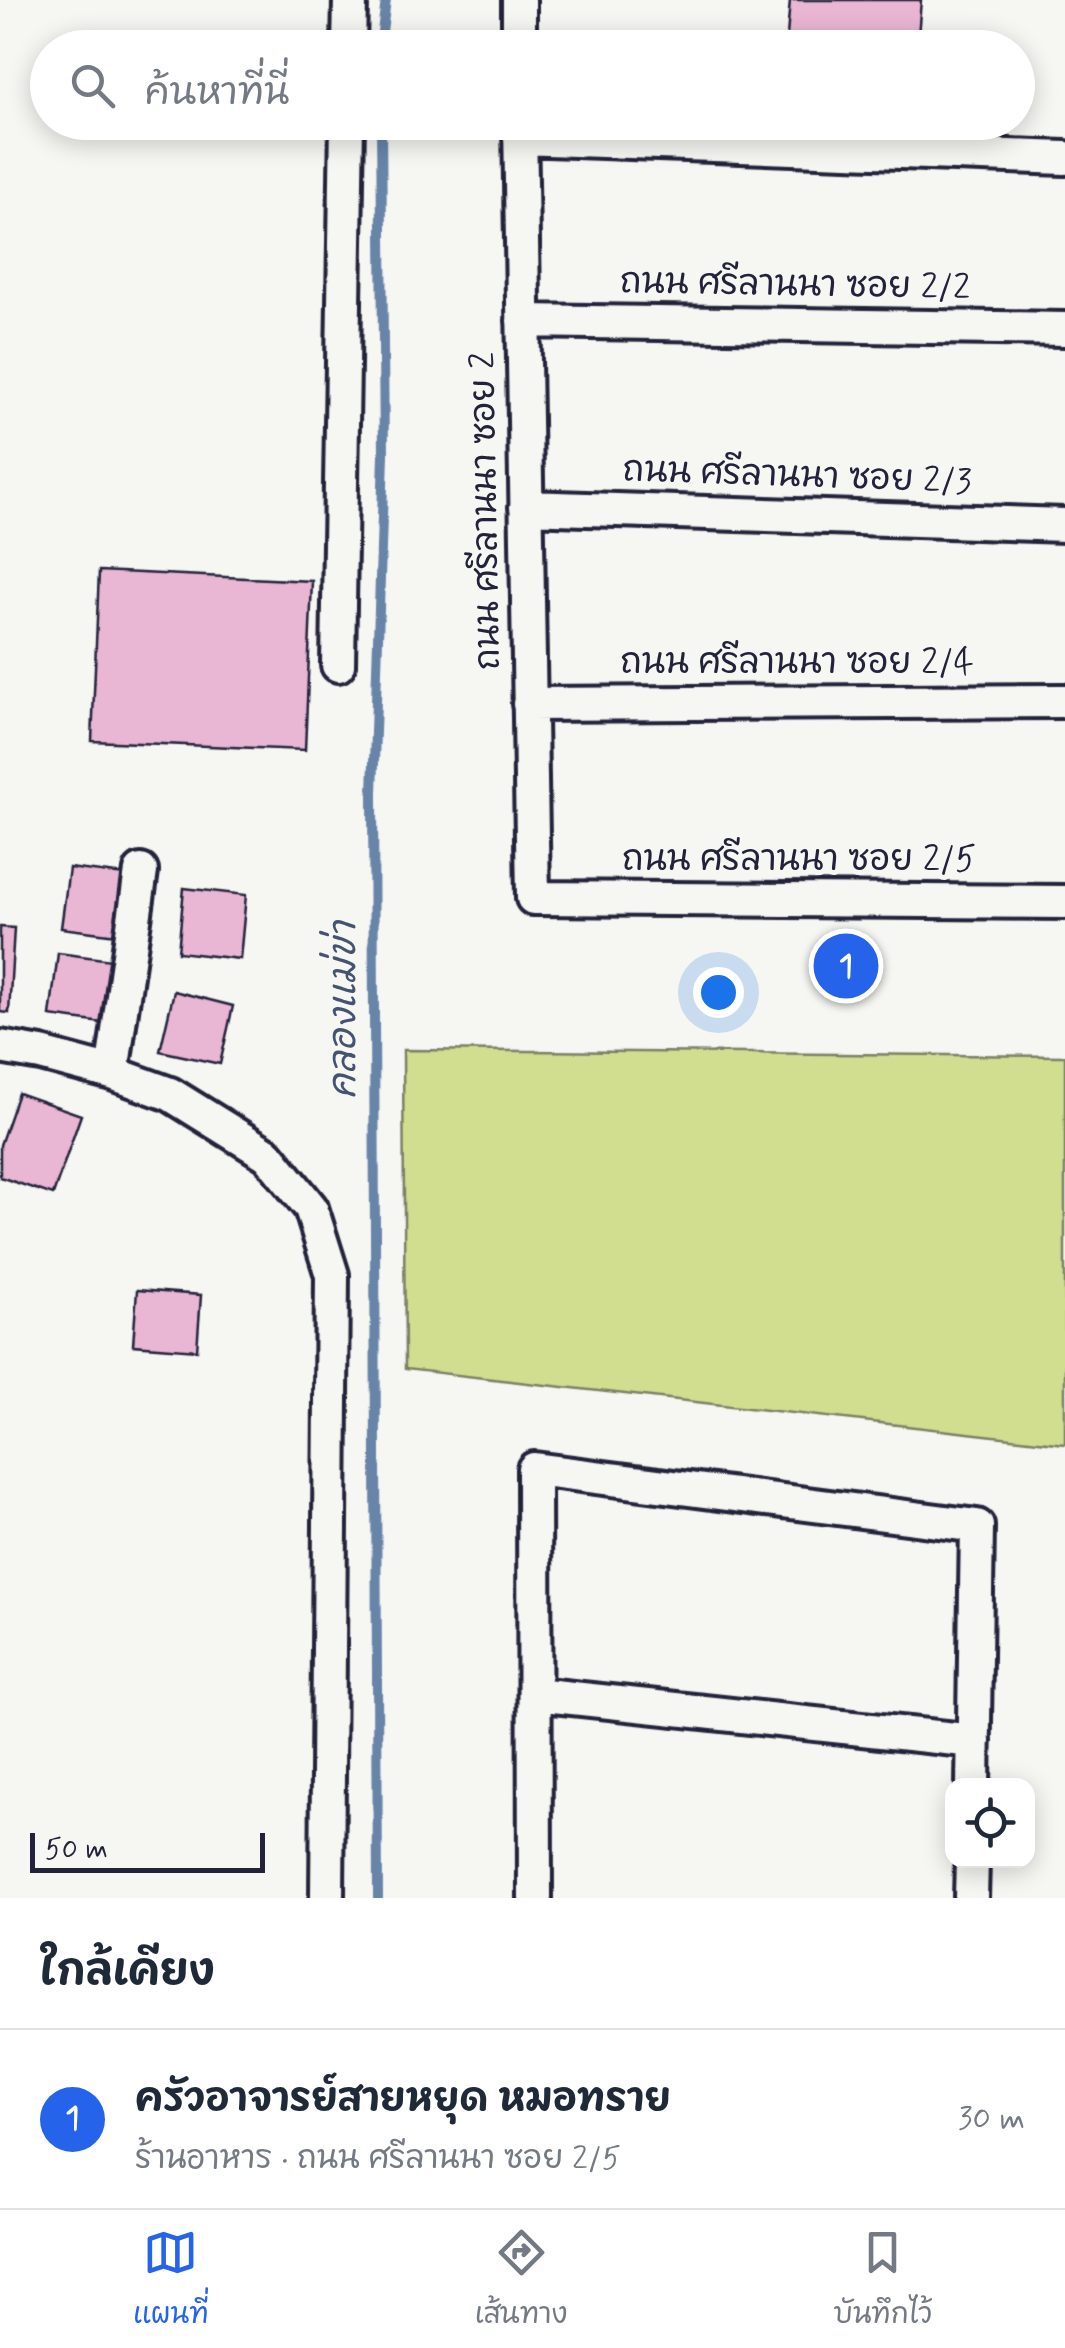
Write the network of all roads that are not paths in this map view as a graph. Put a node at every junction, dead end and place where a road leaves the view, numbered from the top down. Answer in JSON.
{"nodes":[{"id":1,"x":350,"y":0,"type":"edge"},
{"id":2,"x":518,"y":0,"type":"edge"},
{"id":3,"x":349,"y":30,"type":"edge"},
{"id":4,"x":519,"y":30,"type":"edge"},
{"id":5,"x":347,"y":140,"type":"edge"},
{"id":6,"x":520,"y":140,"type":"edge"},
{"id":7,"x":715,"y":140,"type":"edge"},
{"id":8,"x":1065,"y":158,"type":"edge"},
{"id":9,"x":523,"y":321,"type":"junction"},
{"id":10,"x":1065,"y":329,"type":"edge"},
{"id":11,"x":526,"y":507,"type":"junction"},
{"id":12,"x":1065,"y":526,"type":"edge"},
{"id":13,"x":338,"y":665,"type":"dead end"},
{"id":14,"x":1065,"y":701,"type":"edge"},
{"id":15,"x":530,"y":704,"type":"junction"},
{"id":16,"x":142,"y":872,"type":"dead end"},
{"id":17,"x":533,"y":898,"type":"joint"},
{"id":18,"x":1065,"y":902,"type":"edge"},
{"id":19,"x":0,"y":1047,"type":"edge"},
{"id":20,"x":112,"y":1073,"type":"junction"},
{"id":21,"x":535,"y":1694,"type":"junction"},
{"id":22,"x":974,"y":1740,"type":"junction"},
{"id":23,"x":973,"y":1778,"type":"edge"},
{"id":24,"x":972,"y":1868,"type":"edge"},
{"id":25,"x":327,"y":1898,"type":"edge"},
{"id":26,"x":535,"y":1898,"type":"edge"},
{"id":27,"x":972,"y":1898,"type":"edge"}],
"edges":[{"from":1,"to":3,"type":"street"},
{"from":2,"to":4,"type":"street"},
{"from":5,"to":13,"type":"street"},
{"from":6,"to":9,"type":"street","name":"ถนน ศรีลานนา ซอย 2"},
{"from":7,"to":8,"type":"street"},
{"from":9,"to":10,"type":"street","name":"ถนน ศรีลานนา ซอย 2/2"},
{"from":9,"to":11,"type":"street","name":"ถนน ศรีลานนา ซอย 2"},
{"from":11,"to":12,"type":"street","name":"ถนน ศรีลานนา ซอย 2/3"},
{"from":11,"to":15,"type":"street","name":"ถนน ศรีลานนา ซอย 2"},
{"from":14,"to":15,"type":"street","name":"ถนน ศรีลานนา ซอย 2/4"},
{"from":15,"to":17,"type":"street","name":"ถนน ศรีลานนา ซอย 2"},
{"from":16,"to":20,"type":"street"},
{"from":17,"to":18,"type":"street","name":"ถนน ศรีลานนา ซอย 2/5"},
{"from":19,"to":20,"type":"street"},
{"from":20,"to":25,"type":"street"},
{"from":21,"to":22,"type":"street"},
{"from":21,"to":22,"type":"street"},
{"from":21,"to":26,"type":"street"},
{"from":22,"to":23,"type":"street"},
{"from":24,"to":27,"type":"street"}]}
